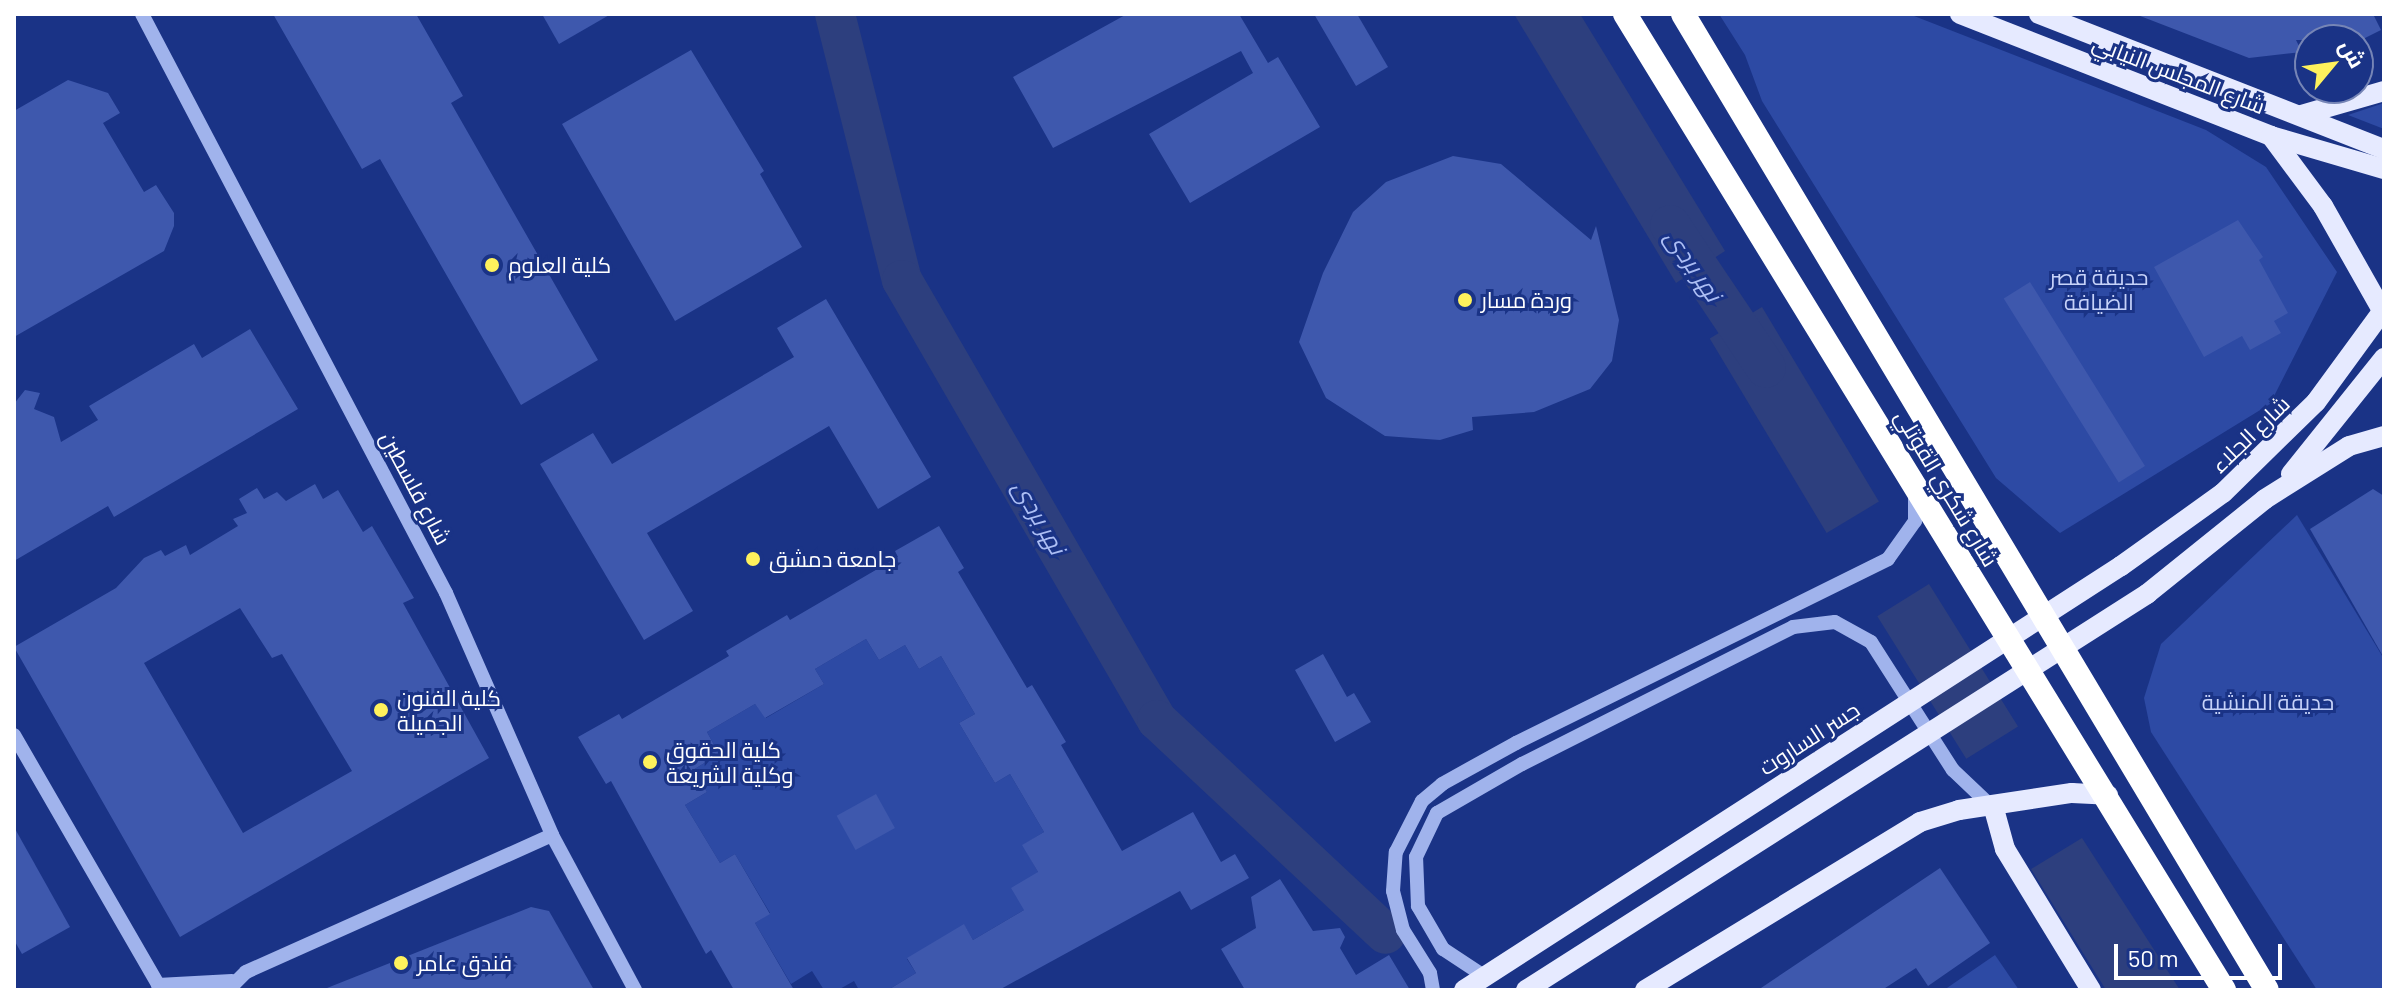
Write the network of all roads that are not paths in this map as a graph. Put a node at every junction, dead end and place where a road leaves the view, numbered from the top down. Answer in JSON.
{"nodes":[{"id":1,"x":142,"y":14,"type":"edge"},
{"id":2,"x":1625,"y":14,"type":"edge"},
{"id":3,"x":1683,"y":14,"type":"edge"},
{"id":4,"x":1692,"y":14,"type":"edge"},
{"id":5,"x":1960,"y":14,"type":"edge"},
{"id":6,"x":2045,"y":15,"type":"edge"},
{"id":7,"x":1701,"y":43,"type":"junction"},
{"id":8,"x":2384,"y":91,"type":"edge"},
{"id":9,"x":2301,"y":115,"type":"junction"},
{"id":10,"x":2271,"y":136,"type":"junction"},
{"id":11,"x":2384,"y":149,"type":"edge"},
{"id":12,"x":2384,"y":169,"type":"edge"},
{"id":13,"x":2383,"y":312,"type":"edge"},
{"id":14,"x":2384,"y":358,"type":"edge"},
{"id":15,"x":2384,"y":436,"type":"edge"},
{"id":16,"x":1909,"y":475,"type":"junction"},
{"id":17,"x":2265,"y":499,"type":"junction"},
{"id":18,"x":2121,"y":566,"type":"joint"},
{"id":19,"x":14,"y":735,"type":"edge"},
{"id":20,"x":2108,"y":795,"type":"junction"},
{"id":21,"x":1994,"y":809,"type":"junction"},
{"id":22,"x":552,"y":835,"type":"junction"},
{"id":23,"x":1484,"y":976,"type":"junction"},
{"id":24,"x":230,"y":986,"type":"edge"},
{"id":25,"x":160,"y":987,"type":"edge"},
{"id":26,"x":635,"y":990,"type":"edge"},
{"id":27,"x":1433,"y":990,"type":"edge"},
{"id":28,"x":1464,"y":990,"type":"edge"},
{"id":29,"x":1526,"y":990,"type":"edge"},
{"id":30,"x":1645,"y":990,"type":"edge"},
{"id":31,"x":2091,"y":990,"type":"edge"},
{"id":32,"x":2224,"y":990,"type":"edge"},
{"id":33,"x":2267,"y":990,"type":"edge"}],
"edges":[{"from":1,"to":22,"type":"street","name":"شارع فلسطين"},
{"from":2,"to":16,"type":"highway","name":"شارع شكري القوتلي"},
{"from":3,"to":7,"type":"highway","name":"شارع شكري القوتلي"},
{"from":4,"to":7,"type":"main road"},
{"from":5,"to":10,"type":"main road","name":"شارع المجلس النيابي"},
{"from":6,"to":9,"type":"main road","name":"شارع المجلس النيابي"},
{"from":7,"to":33,"type":"highway","name":"شارع شكري القوتلي"},
{"from":8,"to":9,"type":"main road"},
{"from":9,"to":11,"type":"main road","name":"شارع المجلس النيابي"},
{"from":10,"to":12,"type":"main road","name":"شارع المجلس النيابي"},
{"from":10,"to":13,"type":"main road"},
{"from":13,"to":18,"type":"main road","name":"شارع الجلاء"},
{"from":14,"to":17,"type":"main road"},
{"from":15,"to":17,"type":"main road"},
{"from":16,"to":20,"type":"highway","name":"شارع شكري القوتلي"},
{"from":16,"to":27,"type":"street"},
{"from":17,"to":29,"type":"main road"},
{"from":18,"to":23,"type":"main road","name":"جسر الساروت"},
{"from":19,"to":25,"type":"street"},
{"from":20,"to":21,"type":"main road"},
{"from":20,"to":32,"type":"highway","name":"شارع شكري القوتلي"},
{"from":21,"to":23,"type":"street"},
{"from":21,"to":30,"type":"main road"},
{"from":21,"to":31,"type":"main road"},
{"from":22,"to":24,"type":"street"},
{"from":22,"to":26,"type":"street","name":"شارع فلسطين"},
{"from":23,"to":28,"type":"main road","name":"جسر الساروت"},
{"from":24,"to":25,"type":"street"}]}
